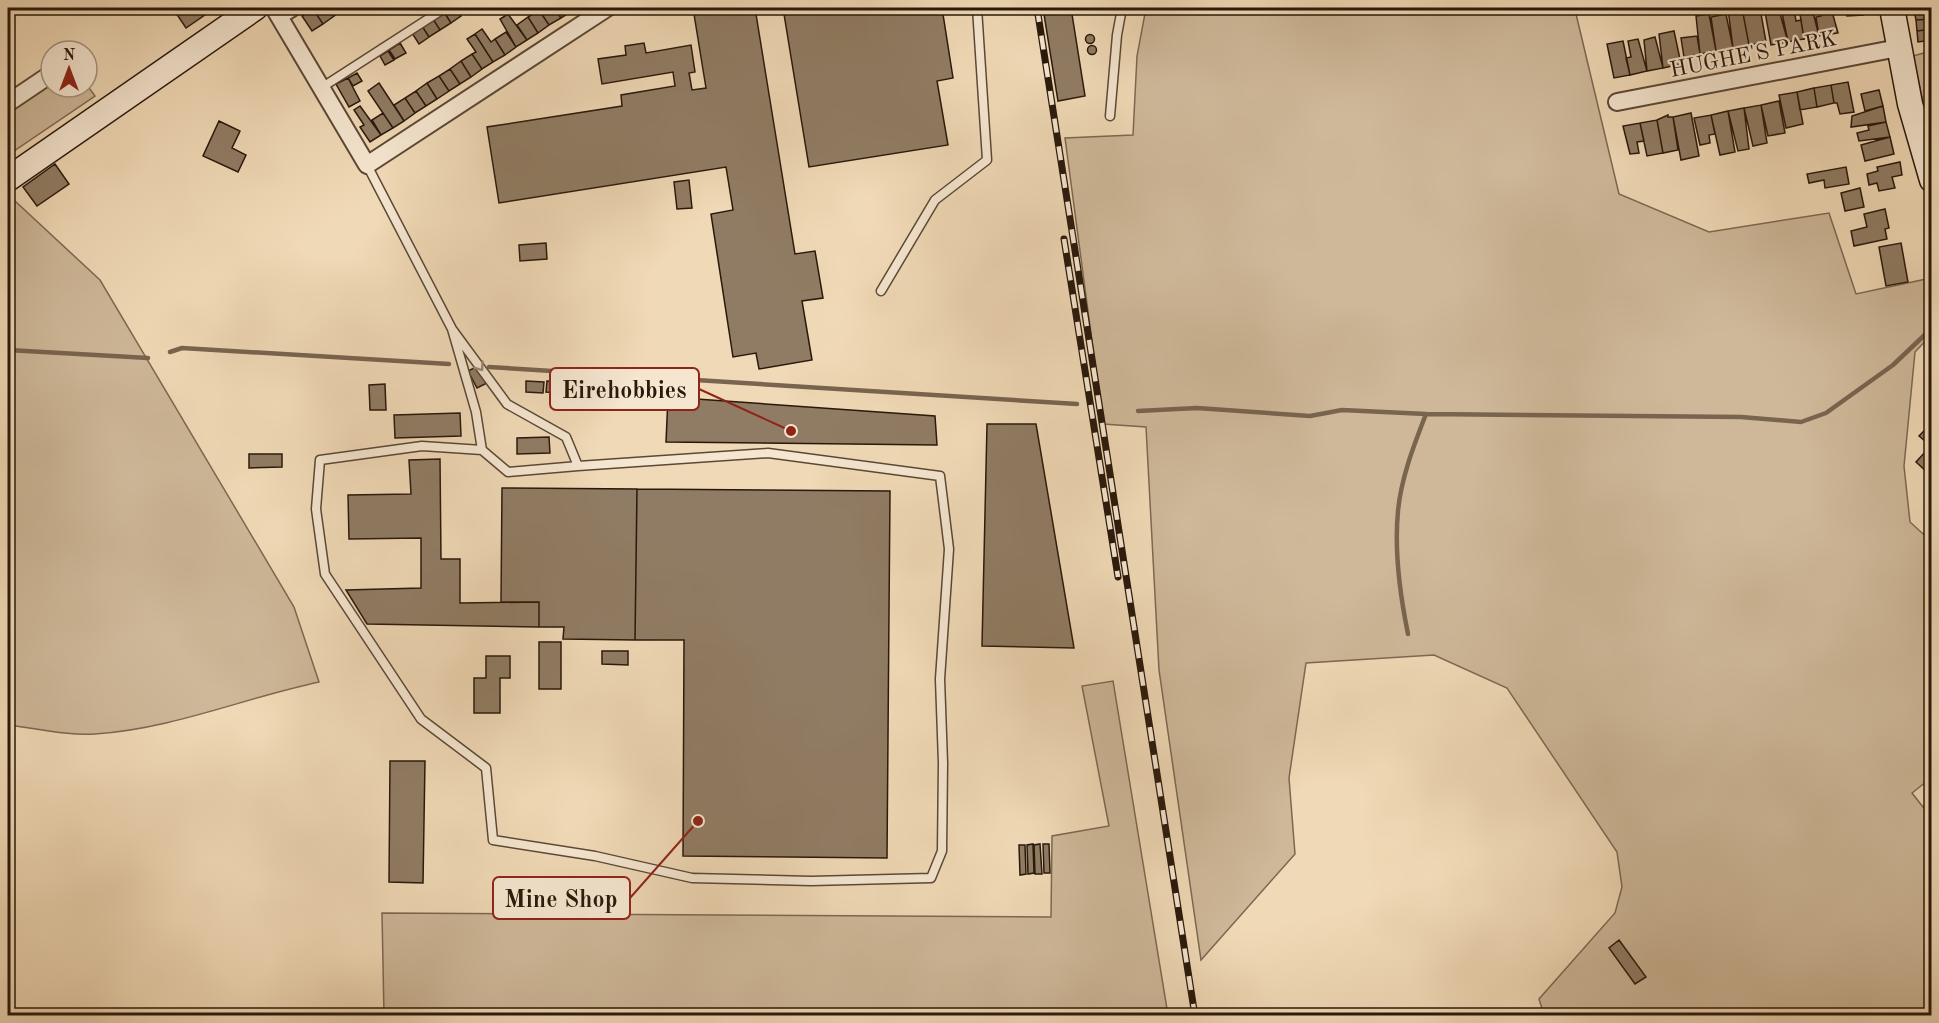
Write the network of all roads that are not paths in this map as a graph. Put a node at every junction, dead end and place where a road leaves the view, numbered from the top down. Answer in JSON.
{"nodes":[{"id":1,"x":255,"y":8,"type":"edge"},
{"id":2,"x":445,"y":8,"type":"edge"},
{"id":3,"x":607,"y":8,"type":"edge"},
{"id":4,"x":977,"y":8,"type":"edge"},
{"id":5,"x":1122,"y":8,"type":"edge"},
{"id":6,"x":1892,"y":8,"type":"edge"},
{"id":7,"x":282,"y":10,"type":"edge"},
{"id":8,"x":1898,"y":48,"type":"junction"},
{"id":9,"x":39,"y":82,"type":"edge"},
{"id":10,"x":321,"y":88,"type":"junction"},
{"id":11,"x":1617,"y":102,"type":"dead end"},
{"id":12,"x":8,"y":103,"type":"edge"},
{"id":13,"x":1110,"y":116,"type":"dead end"},
{"id":14,"x":367,"y":165,"type":"junction"},
{"id":15,"x":8,"y":179,"type":"edge"},
{"id":16,"x":1932,"y":180,"type":"edge"},
{"id":17,"x":881,"y":291,"type":"dead end"},
{"id":18,"x":453,"y":329,"type":"junction"},
{"id":19,"x":482,"y":450,"type":"junction"},
{"id":20,"x":578,"y":466,"type":"junction"}],
"edges":[{"from":1,"to":15,"type":"main road"},
{"from":2,"to":10,"type":"lane"},
{"from":3,"to":14,"type":"street"},
{"from":4,"to":17,"type":"lane"},
{"from":5,"to":13,"type":"lane"},
{"from":6,"to":8,"type":"main road"},
{"from":7,"to":10,"type":"street"},
{"from":8,"to":11,"type":"street","name":"HUGHE'S PARK"},
{"from":8,"to":16,"type":"main road"},
{"from":9,"to":12,"type":"street"},
{"from":10,"to":14,"type":"street"},
{"from":14,"to":18,"type":"lane"},
{"from":18,"to":19,"type":"lane"},
{"from":18,"to":20,"type":"lane","one_way":true},
{"from":19,"to":20,"type":"lane"},
{"from":19,"to":20,"type":"lane"}]}
